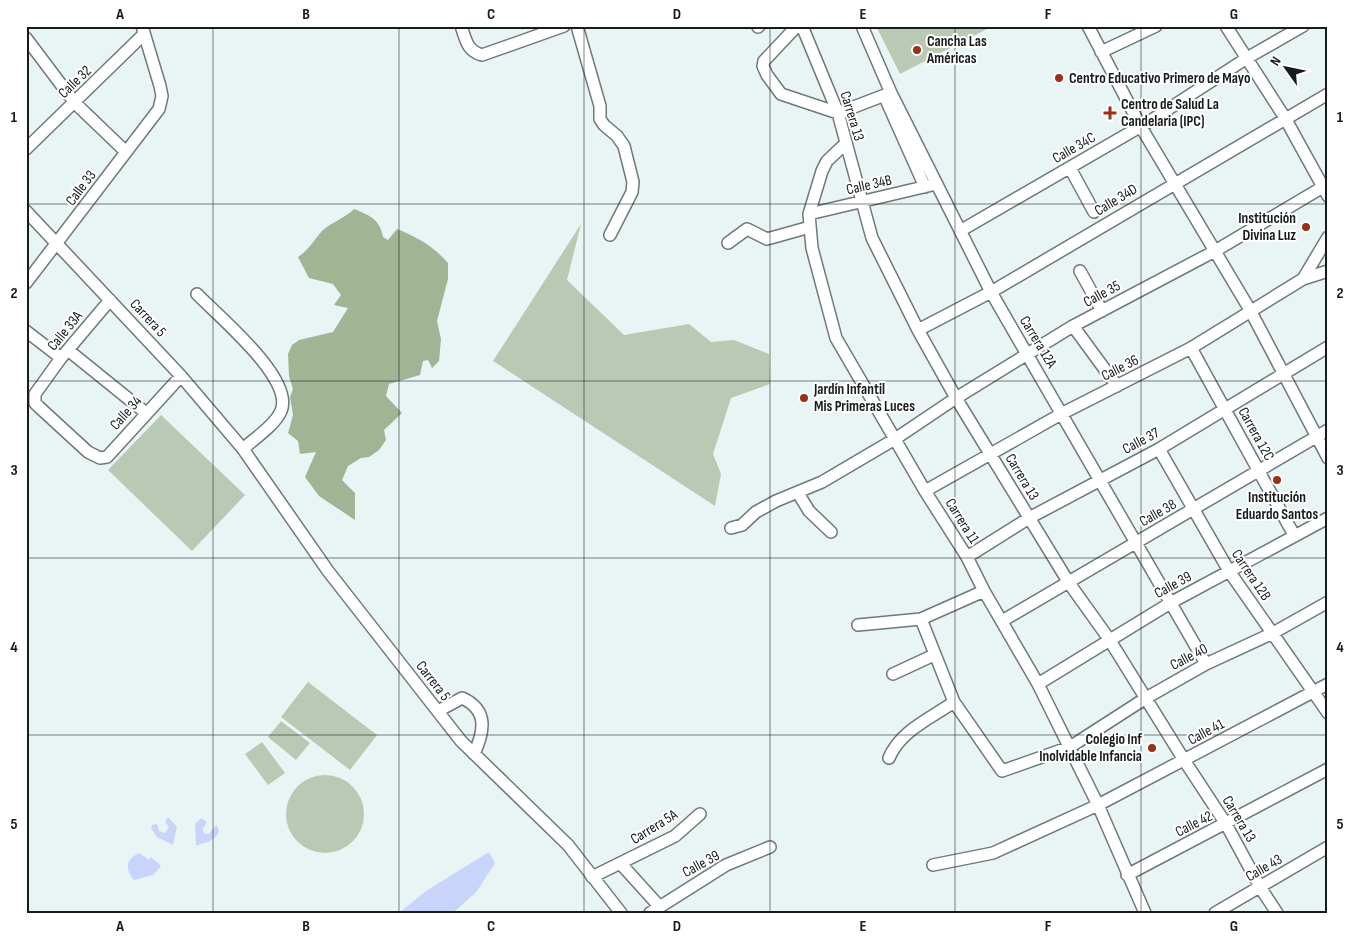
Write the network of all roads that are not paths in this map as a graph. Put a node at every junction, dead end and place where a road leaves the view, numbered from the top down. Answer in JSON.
{"nodes":[{"id":1,"x":461,"y":26,"type":"edge"},
{"id":2,"x":564,"y":26,"type":"edge"},
{"id":3,"x":577,"y":26,"type":"edge"},
{"id":4,"x":797,"y":26,"type":"edge"},
{"id":5,"x":802,"y":26,"type":"edge"},
{"id":6,"x":854,"y":26,"type":"edge"},
{"id":7,"x":862,"y":26,"type":"edge"},
{"id":8,"x":1088,"y":26,"type":"edge"},
{"id":9,"x":1156,"y":26,"type":"edge"},
{"id":10,"x":1226,"y":26,"type":"edge"},
{"id":11,"x":1302,"y":26,"type":"edge"},
{"id":12,"x":143,"y":30,"type":"edge"},
{"id":13,"x":26,"y":38,"type":"edge"},
{"id":14,"x":1101,"y":52,"type":"junction"},
{"id":15,"x":1247,"y":58,"type":"junction"},
{"id":16,"x":1328,"y":94,"type":"edge"},
{"id":17,"x":884,"y":95,"type":"junction"},
{"id":18,"x":75,"y":103,"type":"junction"},
{"id":19,"x":838,"y":113,"type":"junction"},
{"id":20,"x":1285,"y":118,"type":"junction"},
{"id":21,"x":1141,"y":127,"type":"junction"},
{"id":22,"x":845,"y":144,"type":"junction"},
{"id":23,"x":26,"y":149,"type":"edge"},
{"id":24,"x":126,"y":152,"type":"junction"},
{"id":25,"x":1070,"y":168,"type":"junction"},
{"id":26,"x":1174,"y":183,"type":"junction"},
{"id":27,"x":931,"y":185,"type":"junction"},
{"id":28,"x":1326,"y":189,"type":"edge"},
{"id":29,"x":861,"y":203,"type":"junction"},
{"id":30,"x":26,"y":211,"type":"edge"},
{"id":31,"x":1094,"y":212,"type":"dead end"},
{"id":32,"x":809,"y":214,"type":"junction"},
{"id":33,"x":810,"y":227,"type":"junction"},
{"id":34,"x":960,"y":231,"type":"junction"},
{"id":35,"x":610,"y":235,"type":"dead end"},
{"id":36,"x":1328,"y":237,"type":"edge"},
{"id":37,"x":728,"y":243,"type":"dead end"},
{"id":38,"x":57,"y":244,"type":"junction"},
{"id":39,"x":1215,"y":252,"type":"junction"},
{"id":40,"x":1080,"y":271,"type":"dead end"},
{"id":41,"x":1328,"y":271,"type":"edge"},
{"id":42,"x":1303,"y":279,"type":"junction"},
{"id":43,"x":26,"y":283,"type":"edge"},
{"id":44,"x":992,"y":292,"type":"junction"},
{"id":45,"x":197,"y":294,"type":"dead end"},
{"id":46,"x":110,"y":300,"type":"junction"},
{"id":47,"x":1250,"y":310,"type":"junction"},
{"id":48,"x":1102,"y":311,"type":"junction"},
{"id":49,"x":1074,"y":326,"type":"junction"},
{"id":50,"x":26,"y":330,"type":"edge"},
{"id":51,"x":918,"y":330,"type":"junction"},
{"id":52,"x":1328,"y":347,"type":"edge"},
{"id":53,"x":1191,"y":348,"type":"junction"},
{"id":54,"x":65,"y":354,"type":"junction"},
{"id":55,"x":1028,"y":354,"type":"junction"},
{"id":56,"x":1284,"y":374,"type":"junction"},
{"id":57,"x":181,"y":376,"type":"junction"},
{"id":58,"x":1117,"y":386,"type":"junction"},
{"id":59,"x":956,"y":398,"type":"junction"},
{"id":60,"x":1225,"y":409,"type":"junction"},
{"id":61,"x":146,"y":413,"type":"junction"},
{"id":62,"x":1063,"y":413,"type":"junction"},
{"id":63,"x":1328,"y":430,"type":"edge"},
{"id":64,"x":1317,"y":436,"type":"junction"},
{"id":65,"x":895,"y":439,"type":"junction"},
{"id":66,"x":244,"y":449,"type":"junction"},
{"id":67,"x":1159,"y":449,"type":"junction"},
{"id":68,"x":88,"y":452,"type":"joint"},
{"id":69,"x":989,"y":453,"type":"junction"},
{"id":70,"x":1328,"y":458,"type":"edge"},
{"id":71,"x":1260,"y":471,"type":"junction"},
{"id":72,"x":1101,"y":479,"type":"junction"},
{"id":73,"x":925,"y":491,"type":"junction"},
{"id":74,"x":798,"y":493,"type":"junction"},
{"id":75,"x":1192,"y":510,"type":"junction"},
{"id":76,"x":1030,"y":518,"type":"junction"},
{"id":77,"x":1328,"y":518,"type":"edge"},
{"id":78,"x":731,"y":528,"type":"dead end"},
{"id":79,"x":831,"y":532,"type":"dead end"},
{"id":80,"x":1294,"y":535,"type":"junction"},
{"id":81,"x":1136,"y":543,"type":"junction"},
{"id":82,"x":968,"y":557,"type":"junction"},
{"id":83,"x":1228,"y":571,"type":"junction"},
{"id":84,"x":1069,"y":583,"type":"junction"},
{"id":85,"x":984,"y":590,"type":"junction"},
{"id":86,"x":1172,"y":602,"type":"junction"},
{"id":87,"x":1328,"y":602,"type":"edge"},
{"id":88,"x":922,"y":620,"type":"junction"},
{"id":89,"x":1002,"y":621,"type":"junction"},
{"id":90,"x":858,"y":625,"type":"dead end"},
{"id":91,"x":1273,"y":633,"type":"junction"},
{"id":92,"x":1110,"y":638,"type":"junction"},
{"id":93,"x":934,"y":655,"type":"junction"},
{"id":94,"x":1206,"y":664,"type":"junction"},
{"id":95,"x":893,"y":674,"type":"dead end"},
{"id":96,"x":1038,"y":684,"type":"junction"},
{"id":97,"x":1328,"y":684,"type":"edge"},
{"id":98,"x":1312,"y":692,"type":"junction"},
{"id":99,"x":1146,"y":698,"type":"junction"},
{"id":100,"x":954,"y":702,"type":"junction"},
{"id":101,"x":438,"y":712,"type":"junction"},
{"id":102,"x":1328,"y":713,"type":"edge"},
{"id":103,"x":1070,"y":746,"type":"junction"},
{"id":104,"x":474,"y":754,"type":"junction"},
{"id":105,"x":888,"y":758,"type":"dead end"},
{"id":106,"x":1184,"y":760,"type":"junction"},
{"id":107,"x":1328,"y":770,"type":"edge"},
{"id":108,"x":1098,"y":805,"type":"junction"},
{"id":109,"x":700,"y":814,"type":"dead end"},
{"id":110,"x":1226,"y":824,"type":"junction"},
{"id":111,"x":770,"y":847,"type":"dead end"},
{"id":112,"x":1328,"y":847,"type":"edge"},
{"id":113,"x":622,"y":864,"type":"junction"},
{"id":114,"x":933,"y":865,"type":"dead end"},
{"id":115,"x":1127,"y":875,"type":"junction"},
{"id":116,"x":592,"y":877,"type":"junction"},
{"id":117,"x":1260,"y":887,"type":"junction"},
{"id":118,"x":655,"y":909,"type":"edge"},
{"id":119,"x":621,"y":913,"type":"edge"},
{"id":120,"x":1145,"y":913,"type":"edge"},
{"id":121,"x":1215,"y":913,"type":"edge"},
{"id":122,"x":1278,"y":913,"type":"edge"}],
"edges":[{"from":1,"to":2,"type":"street"},
{"from":3,"to":35,"type":"street"},
{"from":4,"to":19,"type":"street"},
{"from":5,"to":19,"type":"street","name":"Carrera 13"},
{"from":6,"to":17,"type":"street"},
{"from":7,"to":27,"type":"street","name":"Carrera 12A"},
{"from":8,"to":14,"type":"street"},
{"from":9,"to":14,"type":"street"},
{"from":10,"to":15,"type":"street"},
{"from":11,"to":15,"type":"street","name":"Calle 34C"},
{"from":12,"to":18,"type":"street","name":"Calle 32"},
{"from":12,"to":24,"type":"street","name":"Calle 33"},
{"from":13,"to":18,"type":"street"},
{"from":14,"to":21,"type":"street"},
{"from":15,"to":20,"type":"street"},
{"from":15,"to":21,"type":"street","name":"Calle 34C"},
{"from":16,"to":20,"type":"street","name":"Calle 34D"},
{"from":17,"to":19,"type":"street"},
{"from":17,"to":27,"type":"street"},
{"from":18,"to":23,"type":"street","name":"Calle 32"},
{"from":18,"to":24,"type":"street"},
{"from":19,"to":22,"type":"street","name":"Carrera 13"},
{"from":20,"to":26,"type":"street","name":"Calle 34D"},
{"from":20,"to":28,"type":"street"},
{"from":21,"to":25,"type":"street","name":"Calle 34C"},
{"from":21,"to":26,"type":"street"},
{"from":22,"to":29,"type":"street","name":"Carrera 13"},
{"from":22,"to":32,"type":"street","name":"Carrera 11"},
{"from":24,"to":38,"type":"street","name":"Calle 33"},
{"from":25,"to":31,"type":"street"},
{"from":25,"to":34,"type":"street","name":"Calle 34C"},
{"from":26,"to":39,"type":"street"},
{"from":26,"to":44,"type":"street","name":"Calle 34D"},
{"from":27,"to":29,"type":"street","name":"Calle 34B"},
{"from":27,"to":34,"type":"street","name":"Carrera 12A"},
{"from":28,"to":39,"type":"street","name":"Calle 35"},
{"from":29,"to":32,"type":"street","name":"Calle 34B"},
{"from":29,"to":51,"type":"street","name":"Carrera 13"},
{"from":30,"to":38,"type":"street","name":"Carrera 5"},
{"from":32,"to":33,"type":"street","name":"Carrera 11"},
{"from":33,"to":37,"type":"street"},
{"from":33,"to":65,"type":"street","name":"Carrera 11"},
{"from":34,"to":44,"type":"street","name":"Carrera 12A"},
{"from":36,"to":42,"type":"street"},
{"from":38,"to":43,"type":"street","name":"Calle 33"},
{"from":38,"to":46,"type":"street","name":"Carrera 5"},
{"from":39,"to":47,"type":"street"},
{"from":39,"to":48,"type":"street","name":"Calle 35"},
{"from":40,"to":48,"type":"street"},
{"from":41,"to":42,"type":"street","name":"Calle 36"},
{"from":42,"to":47,"type":"street","name":"Calle 36"},
{"from":44,"to":51,"type":"street","name":"Calle 34D"},
{"from":44,"to":55,"type":"street","name":"Carrera 12A"},
{"from":45,"to":66,"type":"street"},
{"from":46,"to":54,"type":"street","name":"Calle 33A"},
{"from":46,"to":57,"type":"street","name":"Carrera 5"},
{"from":47,"to":53,"type":"street","name":"Calle 36"},
{"from":47,"to":56,"type":"street"},
{"from":48,"to":49,"type":"street","name":"Calle 35"},
{"from":49,"to":55,"type":"street","name":"Calle 35"},
{"from":49,"to":58,"type":"street"},
{"from":50,"to":54,"type":"street"},
{"from":51,"to":59,"type":"street","name":"Carrera 13"},
{"from":52,"to":56,"type":"street","name":"Calle 37"},
{"from":53,"to":58,"type":"street","name":"Calle 36"},
{"from":53,"to":60,"type":"street","name":"Carrera 12C"},
{"from":54,"to":61,"type":"street"},
{"from":54,"to":68,"type":"street","name":"Calle 33A"},
{"from":55,"to":59,"type":"street","name":"Calle 35"},
{"from":55,"to":62,"type":"street","name":"Carrera 12A"},
{"from":56,"to":60,"type":"street","name":"Calle 37"},
{"from":56,"to":64,"type":"street"},
{"from":57,"to":61,"type":"street","name":"Calle 34"},
{"from":57,"to":66,"type":"street","name":"Carrera 5"},
{"from":58,"to":62,"type":"street","name":"Calle 36"},
{"from":59,"to":65,"type":"street","name":"Calle 35"},
{"from":59,"to":69,"type":"street","name":"Carrera 13"},
{"from":60,"to":67,"type":"street","name":"Calle 37"},
{"from":60,"to":71,"type":"street","name":"Carrera 12C"},
{"from":61,"to":68,"type":"street","name":"Calle 34"},
{"from":62,"to":69,"type":"street","name":"Calle 36"},
{"from":62,"to":72,"type":"street","name":"Carrera 12A"},
{"from":63,"to":64,"type":"street","name":"Calle 38"},
{"from":64,"to":70,"type":"street"},
{"from":64,"to":71,"type":"street","name":"Calle 38"},
{"from":65,"to":73,"type":"street","name":"Carrera 11"},
{"from":65,"to":74,"type":"street","name":"Calle 35"},
{"from":66,"to":101,"type":"street","name":"Carrera 5"},
{"from":67,"to":72,"type":"street","name":"Calle 37"},
{"from":67,"to":75,"type":"street","name":"Carrera 12B"},
{"from":69,"to":73,"type":"street","name":"Calle 36"},
{"from":69,"to":76,"type":"street","name":"Carrera 13"},
{"from":71,"to":75,"type":"street","name":"Calle 38"},
{"from":71,"to":80,"type":"street","name":"Carrera 12C"},
{"from":72,"to":76,"type":"street","name":"Calle 37"},
{"from":72,"to":81,"type":"street","name":"Carrera 12A"},
{"from":73,"to":82,"type":"street","name":"Carrera 11"},
{"from":74,"to":78,"type":"street","name":"Calle 35"},
{"from":74,"to":79,"type":"street"},
{"from":75,"to":81,"type":"street","name":"Calle 38"},
{"from":75,"to":83,"type":"street","name":"Carrera 12B"},
{"from":76,"to":82,"type":"street","name":"Calle 37"},
{"from":76,"to":84,"type":"street","name":"Carrera 13"},
{"from":77,"to":80,"type":"street","name":"Calle 39"},
{"from":80,"to":83,"type":"street","name":"Calle 39"},
{"from":81,"to":84,"type":"street","name":"Calle 38"},
{"from":81,"to":86,"type":"street","name":"Carrera 12A"},
{"from":82,"to":85,"type":"street","name":"Carrera 11"},
{"from":83,"to":86,"type":"street","name":"Calle 39"},
{"from":83,"to":91,"type":"street","name":"Carrera 12B"},
{"from":84,"to":89,"type":"street","name":"Calle 38"},
{"from":84,"to":92,"type":"street","name":"Carrera 13"},
{"from":85,"to":88,"type":"street"},
{"from":85,"to":89,"type":"street","name":"Carrera 11"},
{"from":86,"to":92,"type":"street","name":"Calle 39"},
{"from":86,"to":94,"type":"street","name":"Carrera 12A"},
{"from":87,"to":91,"type":"street","name":"Calle 40"},
{"from":88,"to":90,"type":"street"},
{"from":88,"to":93,"type":"street"},
{"from":89,"to":96,"type":"street","name":"Carrera 11"},
{"from":91,"to":94,"type":"street","name":"Calle 40"},
{"from":91,"to":98,"type":"street","name":"Carrera 12B"},
{"from":92,"to":96,"type":"street","name":"Calle 39"},
{"from":92,"to":99,"type":"street","name":"Carrera 13"},
{"from":93,"to":95,"type":"street"},
{"from":93,"to":100,"type":"street"},
{"from":94,"to":99,"type":"street","name":"Calle 40"},
{"from":96,"to":103,"type":"street","name":"Carrera 11"},
{"from":97,"to":98,"type":"street","name":"Calle 41"},
{"from":98,"to":102,"type":"street","name":"Carrera 12B"},
{"from":98,"to":106,"type":"street","name":"Calle 41"},
{"from":99,"to":103,"type":"street","name":"Calle 40"},
{"from":99,"to":106,"type":"street","name":"Carrera 13"},
{"from":100,"to":103,"type":"street"},
{"from":100,"to":105,"type":"street"},
{"from":101,"to":104,"type":"street","name":"Carrera 5"},
{"from":101,"to":104,"type":"street"},
{"from":103,"to":108,"type":"street","name":"Carrera 11"},
{"from":104,"to":116,"type":"street","name":"Carrera 5"},
{"from":106,"to":108,"type":"street","name":"Calle 41"},
{"from":106,"to":110,"type":"street","name":"Carrera 13"},
{"from":107,"to":110,"type":"street","name":"Calle 42"},
{"from":108,"to":114,"type":"street","name":"Calle 41"},
{"from":108,"to":115,"type":"street","name":"Carrera 11"},
{"from":109,"to":113,"type":"street","name":"Carrera 5A"},
{"from":110,"to":115,"type":"street","name":"Calle 42"},
{"from":110,"to":117,"type":"street","name":"Carrera 13"},
{"from":111,"to":118,"type":"street","name":"Calle 39"},
{"from":112,"to":117,"type":"street","name":"Calle 43"},
{"from":113,"to":116,"type":"street","name":"Carrera 5A"},
{"from":113,"to":118,"type":"street","name":"Carrera 5A"},
{"from":115,"to":120,"type":"street","name":"Carrera 11"},
{"from":116,"to":119,"type":"street","name":"Carrera 5"},
{"from":117,"to":121,"type":"street","name":"Calle 43"},
{"from":117,"to":122,"type":"street","name":"Carrera 13"}]}
